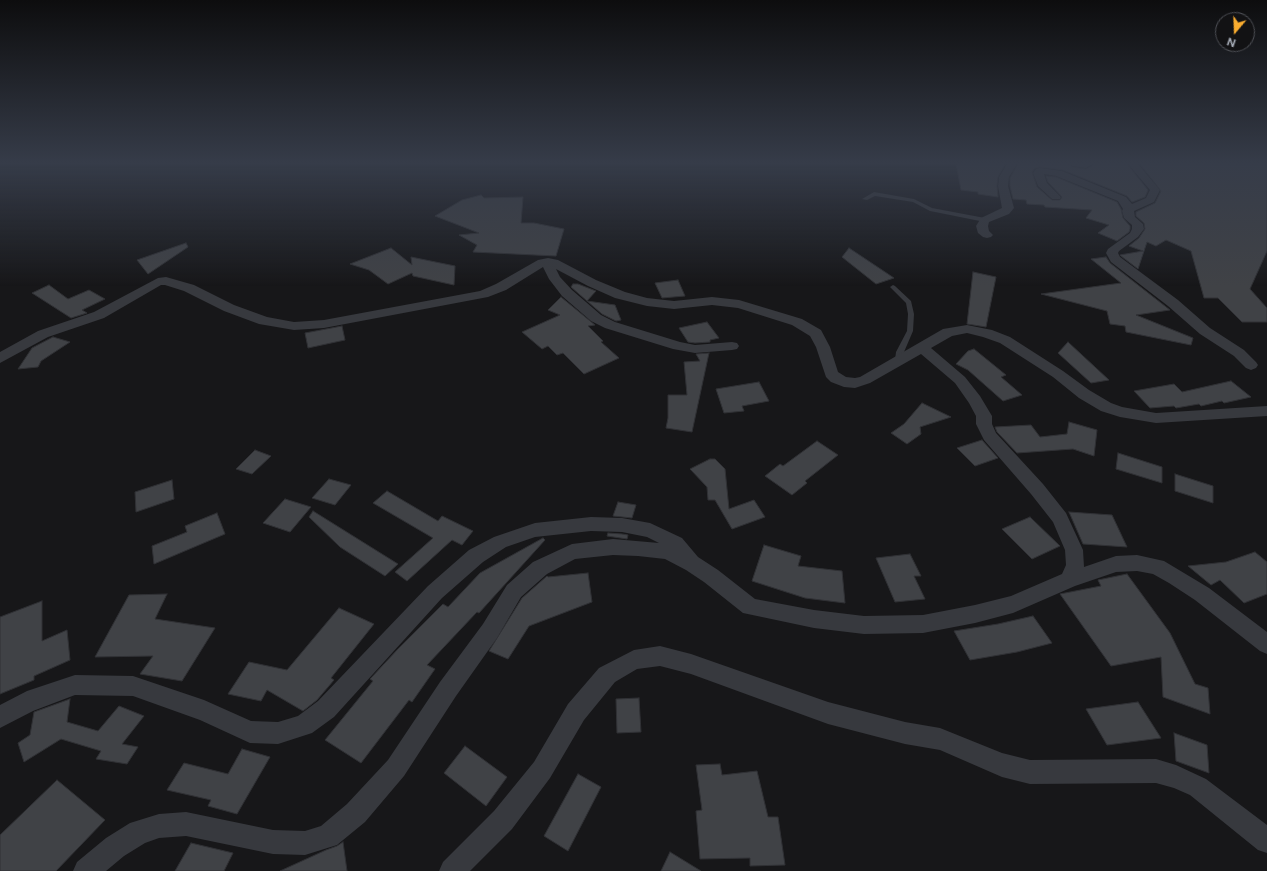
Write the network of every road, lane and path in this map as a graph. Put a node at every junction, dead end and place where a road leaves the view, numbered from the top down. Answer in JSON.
{"nodes":[{"id":1,"x":921,"y":205,"type":"edge"},
{"id":2,"x":1007,"y":205,"type":"edge"},
{"id":3,"x":1127,"y":205,"type":"edge"},
{"id":4,"x":1139,"y":205,"type":"edge"},
{"id":5,"x":1129,"y":209,"type":"junction"},
{"id":6,"x":985,"y":220,"type":"junction"},
{"id":7,"x":987,"y":235,"type":"dead end"},
{"id":8,"x":548,"y":262,"type":"junction"},
{"id":9,"x":893,"y":287,"type":"dead end"},
{"id":10,"x":732,"y":346,"type":"dead end"},
{"id":11,"x":922,"y":347,"type":"junction"},
{"id":12,"x":0,"y":358,"type":"edge"},
{"id":13,"x":899,"y":360,"type":"junction"},
{"id":14,"x":1251,"y":365,"type":"dead end"},
{"id":15,"x":1267,"y":411,"type":"edge"},
{"id":16,"x":693,"y":564,"type":"junction"},
{"id":17,"x":1068,"y":580,"type":"junction"},
{"id":18,"x":1267,"y":644,"type":"edge"},
{"id":19,"x":0,"y":717,"type":"edge"},
{"id":20,"x":1267,"y":841,"type":"edge"},
{"id":21,"x":86,"y":871,"type":"edge"},
{"id":22,"x":452,"y":871,"type":"edge"}],
"edges":[{"from":1,"to":6,"type":"lane"},
{"from":2,"to":6,"type":"street"},
{"from":3,"to":5,"type":"street"},
{"from":4,"to":5,"type":"street"},
{"from":5,"to":14,"type":"street"},
{"from":6,"to":7,"type":"street"},
{"from":8,"to":10,"type":"street"},
{"from":8,"to":12,"type":"street"},
{"from":8,"to":13,"type":"street"},
{"from":9,"to":13,"type":"lane"},
{"from":11,"to":13,"type":"street"},
{"from":11,"to":15,"type":"street"},
{"from":11,"to":17,"type":"street"},
{"from":16,"to":17,"type":"street"},
{"from":16,"to":19,"type":"street"},
{"from":16,"to":21,"type":"street"},
{"from":17,"to":18,"type":"street"},
{"from":20,"to":22,"type":"street"}]}
